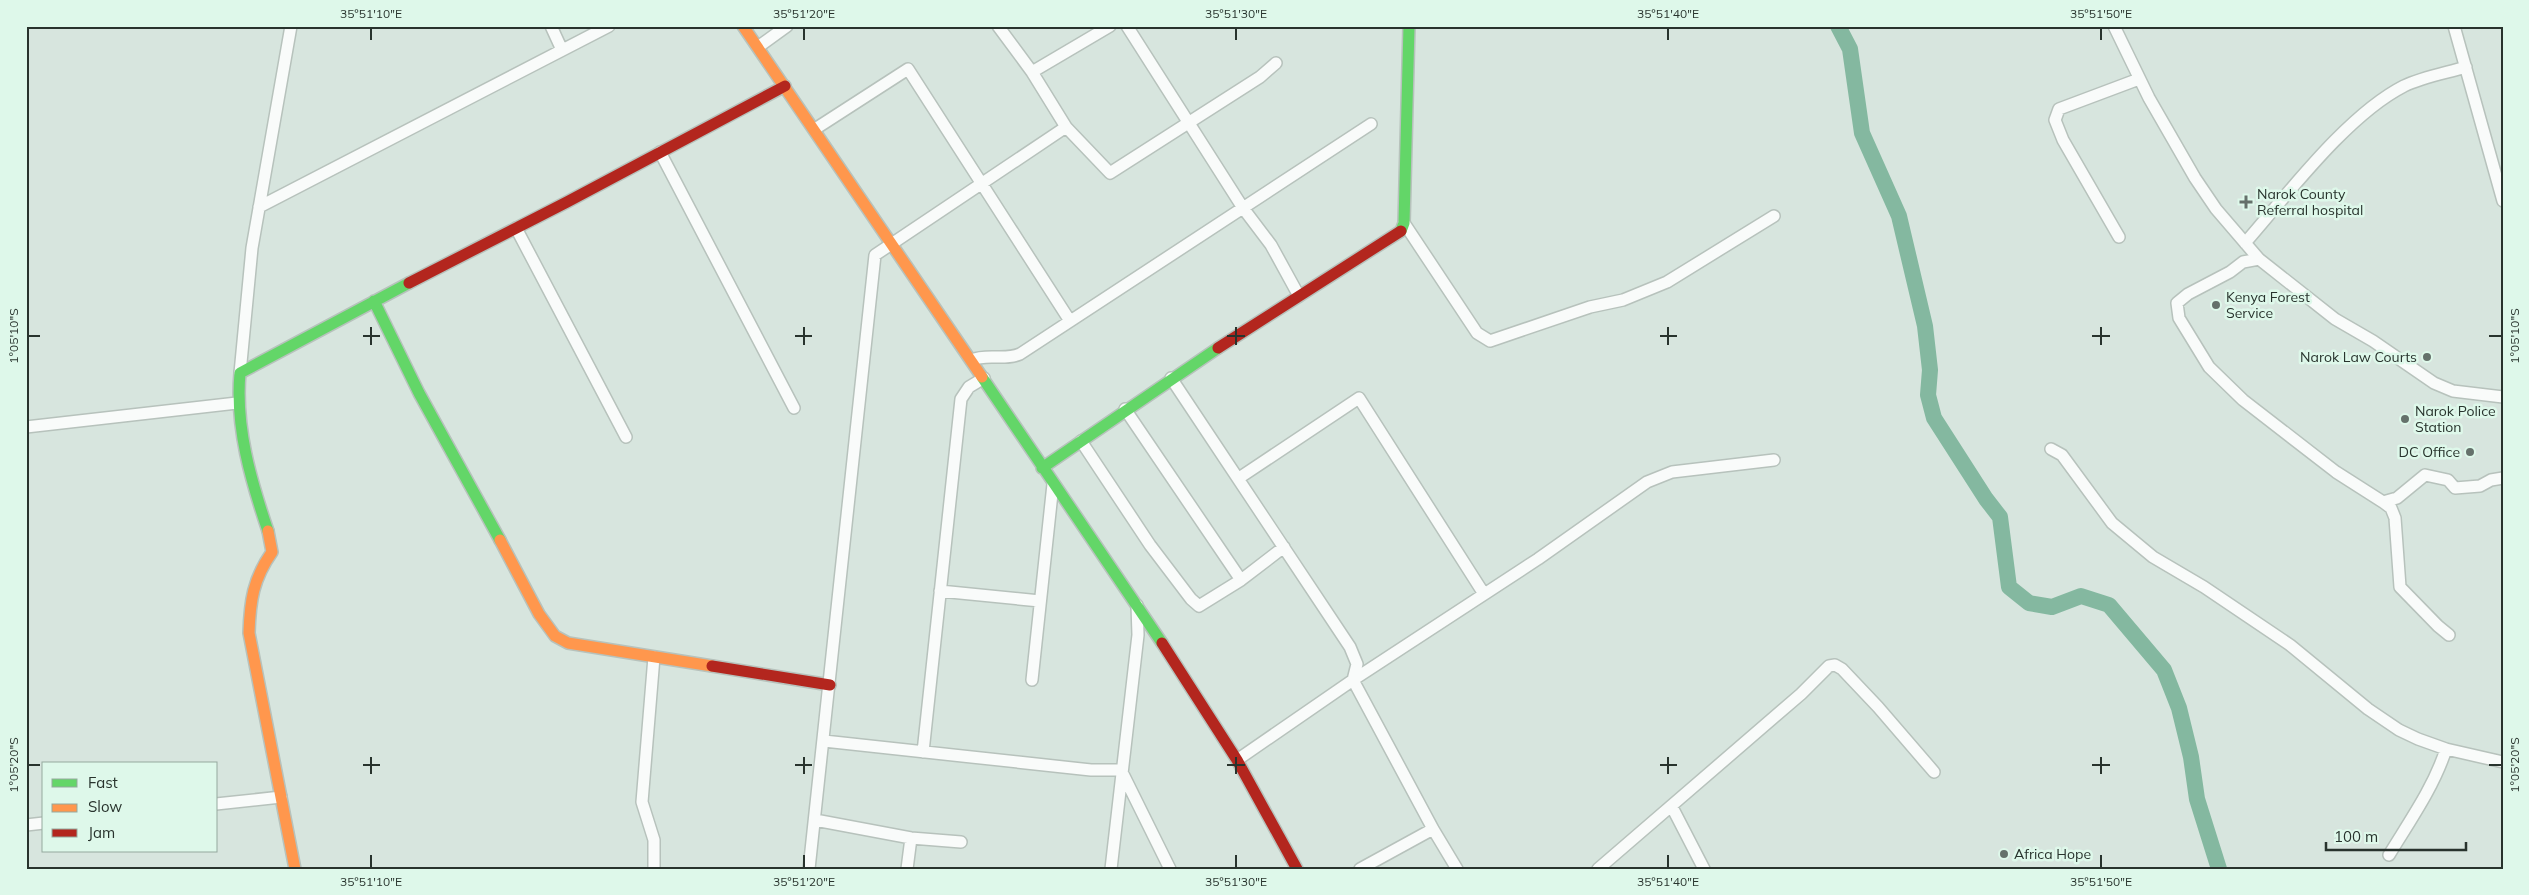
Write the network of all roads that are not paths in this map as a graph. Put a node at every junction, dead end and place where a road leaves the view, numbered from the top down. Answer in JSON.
{"nodes":[{"id":1,"x":291,"y":26,"type":"edge"},
{"id":2,"x":551,"y":26,"type":"edge"},
{"id":3,"x":609,"y":26,"type":"edge"},
{"id":4,"x":743,"y":26,"type":"edge"},
{"id":5,"x":787,"y":26,"type":"edge"},
{"id":6,"x":998,"y":26,"type":"edge"},
{"id":7,"x":1110,"y":26,"type":"edge"},
{"id":8,"x":1126,"y":26,"type":"edge"},
{"id":9,"x":1409,"y":26,"type":"edge"},
{"id":10,"x":2114,"y":26,"type":"edge"},
{"id":11,"x":2454,"y":26,"type":"edge"},
{"id":12,"x":758,"y":47,"type":"junction"},
{"id":13,"x":562,"y":50,"type":"junction"},
{"id":14,"x":1276,"y":63,"type":"dead end"},
{"id":15,"x":2466,"y":67,"type":"junction"},
{"id":16,"x":1032,"y":72,"type":"junction"},
{"id":17,"x":2139,"y":79,"type":"junction"},
{"id":18,"x":785,"y":86,"type":"junction"},
{"id":19,"x":1190,"y":123,"type":"junction"},
{"id":20,"x":1371,"y":124,"type":"dead end"},
{"id":21,"x":1066,"y":128,"type":"junction"},
{"id":22,"x":815,"y":129,"type":"junction"},
{"id":23,"x":660,"y":152,"type":"junction"},
{"id":24,"x":982,"y":183,"type":"junction"},
{"id":25,"x":2503,"y":201,"type":"edge"},
{"id":26,"x":259,"y":207,"type":"junction"},
{"id":27,"x":1243,"y":208,"type":"junction"},
{"id":28,"x":1774,"y":216,"type":"dead end"},
{"id":29,"x":1404,"y":222,"type":"junction"},
{"id":30,"x":516,"y":228,"type":"junction"},
{"id":31,"x":2119,"y":237,"type":"dead end"},
{"id":32,"x":892,"y":243,"type":"junction"},
{"id":33,"x":2245,"y":243,"type":"junction"},
{"id":34,"x":2259,"y":259,"type":"junction"},
{"id":35,"x":1299,"y":296,"type":"junction"},
{"id":36,"x":374,"y":301,"type":"junction"},
{"id":37,"x":1070,"y":321,"type":"junction"},
{"id":38,"x":971,"y":360,"type":"junction"},
{"id":39,"x":240,"y":374,"type":"junction"},
{"id":40,"x":984,"y":378,"type":"junction"},
{"id":41,"x":1171,"y":378,"type":"junction"},
{"id":42,"x":2503,"y":397,"type":"edge"},
{"id":43,"x":238,"y":403,"type":"junction"},
{"id":44,"x":794,"y":408,"type":"dead end"},
{"id":45,"x":1125,"y":410,"type":"junction"},
{"id":46,"x":26,"y":428,"type":"edge"},
{"id":47,"x":626,"y":437,"type":"dead end"},
{"id":48,"x":1081,"y":441,"type":"junction"},
{"id":49,"x":2051,"y":449,"type":"dead end"},
{"id":50,"x":1774,"y":460,"type":"dead end"},
{"id":51,"x":1042,"y":468,"type":"junction"},
{"id":52,"x":1239,"y":478,"type":"junction"},
{"id":53,"x":2503,"y":478,"type":"edge"},
{"id":54,"x":1053,"y":484,"type":"junction"},
{"id":55,"x":2383,"y":502,"type":"junction"},
{"id":56,"x":1284,"y":547,"type":"junction"},
{"id":57,"x":1241,"y":580,"type":"junction"},
{"id":58,"x":940,"y":591,"type":"junction"},
{"id":59,"x":1484,"y":594,"type":"junction"},
{"id":60,"x":1040,"y":601,"type":"junction"},
{"id":61,"x":1137,"y":604,"type":"junction"},
{"id":62,"x":2449,"y":635,"type":"dead end"},
{"id":63,"x":654,"y":657,"type":"junction"},
{"id":64,"x":1032,"y":680,"type":"dead end"},
{"id":65,"x":1353,"y":680,"type":"junction"},
{"id":66,"x":830,"y":685,"type":"junction"},
{"id":67,"x":824,"y":741,"type":"junction"},
{"id":68,"x":2446,"y":749,"type":"junction"},
{"id":69,"x":923,"y":752,"type":"junction"},
{"id":70,"x":1237,"y":760,"type":"junction"},
{"id":71,"x":2503,"y":762,"type":"edge"},
{"id":72,"x":1121,"y":770,"type":"junction"},
{"id":73,"x":1934,"y":772,"type":"dead end"},
{"id":74,"x":281,"y":797,"type":"junction"},
{"id":75,"x":218,"y":804,"type":"edge"},
{"id":76,"x":1672,"y":807,"type":"junction"},
{"id":77,"x":815,"y":820,"type":"junction"},
{"id":78,"x":42,"y":824,"type":"edge"},
{"id":79,"x":26,"y":825,"type":"edge"},
{"id":80,"x":1433,"y":829,"type":"junction"},
{"id":81,"x":911,"y":838,"type":"junction"},
{"id":82,"x":961,"y":842,"type":"dead end"},
{"id":83,"x":2389,"y":856,"type":"dead end"},
{"id":84,"x":295,"y":869,"type":"edge"},
{"id":85,"x":654,"y":869,"type":"edge"},
{"id":86,"x":809,"y":869,"type":"edge"},
{"id":87,"x":907,"y":869,"type":"edge"},
{"id":88,"x":1110,"y":869,"type":"edge"},
{"id":89,"x":1170,"y":869,"type":"edge"},
{"id":90,"x":1297,"y":869,"type":"edge"},
{"id":91,"x":1360,"y":869,"type":"edge"},
{"id":92,"x":1457,"y":869,"type":"edge"},
{"id":93,"x":1598,"y":869,"type":"edge"},
{"id":94,"x":1704,"y":869,"type":"edge"}],
"edges":[{"from":1,"to":26,"type":"street"},
{"from":2,"to":13,"type":"street"},
{"from":3,"to":13,"type":"street"},
{"from":4,"to":12,"type":"street"},
{"from":5,"to":12,"type":"street"},
{"from":6,"to":16,"type":"street"},
{"from":7,"to":16,"type":"street"},
{"from":8,"to":19,"type":"street"},
{"from":9,"to":29,"type":"street"},
{"from":10,"to":17,"type":"street"},
{"from":11,"to":15,"type":"street"},
{"from":12,"to":18,"type":"street"},
{"from":13,"to":26,"type":"street"},
{"from":14,"to":19,"type":"street"},
{"from":15,"to":25,"type":"street"},
{"from":15,"to":33,"type":"street"},
{"from":16,"to":21,"type":"street"},
{"from":17,"to":31,"type":"street"},
{"from":17,"to":33,"type":"street"},
{"from":18,"to":22,"type":"street"},
{"from":18,"to":23,"type":"street"},
{"from":19,"to":21,"type":"street"},
{"from":19,"to":27,"type":"street"},
{"from":20,"to":27,"type":"street"},
{"from":21,"to":24,"type":"street"},
{"from":22,"to":24,"type":"street"},
{"from":22,"to":32,"type":"street"},
{"from":23,"to":30,"type":"street"},
{"from":23,"to":44,"type":"street"},
{"from":24,"to":32,"type":"street"},
{"from":24,"to":37,"type":"street"},
{"from":26,"to":39,"type":"street"},
{"from":27,"to":35,"type":"street"},
{"from":27,"to":37,"type":"street"},
{"from":28,"to":29,"type":"street"},
{"from":29,"to":35,"type":"street"},
{"from":30,"to":36,"type":"street"},
{"from":30,"to":47,"type":"street"},
{"from":32,"to":38,"type":"street"},
{"from":32,"to":66,"type":"street"},
{"from":33,"to":34,"type":"street"},
{"from":34,"to":42,"type":"street"},
{"from":34,"to":55,"type":"street"},
{"from":35,"to":41,"type":"street"},
{"from":36,"to":39,"type":"street"},
{"from":36,"to":63,"type":"street"},
{"from":37,"to":38,"type":"street"},
{"from":38,"to":40,"type":"street"},
{"from":39,"to":43,"type":"street"},
{"from":40,"to":51,"type":"street"},
{"from":40,"to":58,"type":"street"},
{"from":41,"to":45,"type":"street"},
{"from":41,"to":52,"type":"street"},
{"from":43,"to":46,"type":"street"},
{"from":43,"to":74,"type":"street"},
{"from":45,"to":48,"type":"street"},
{"from":45,"to":57,"type":"street"},
{"from":48,"to":51,"type":"street"},
{"from":48,"to":57,"type":"street"},
{"from":49,"to":68,"type":"street"},
{"from":50,"to":59,"type":"street"},
{"from":51,"to":54,"type":"street"},
{"from":52,"to":56,"type":"street"},
{"from":52,"to":59,"type":"street"},
{"from":53,"to":55,"type":"street"},
{"from":54,"to":60,"type":"street"},
{"from":54,"to":61,"type":"street"},
{"from":55,"to":62,"type":"street"},
{"from":56,"to":57,"type":"street"},
{"from":56,"to":65,"type":"street"},
{"from":58,"to":60,"type":"street"},
{"from":58,"to":69,"type":"street"},
{"from":59,"to":65,"type":"street"},
{"from":60,"to":64,"type":"street"},
{"from":61,"to":70,"type":"street"},
{"from":61,"to":72,"type":"street"},
{"from":63,"to":66,"type":"street"},
{"from":63,"to":85,"type":"street"},
{"from":65,"to":70,"type":"street"},
{"from":65,"to":80,"type":"street"},
{"from":66,"to":67,"type":"street"},
{"from":67,"to":69,"type":"street"},
{"from":67,"to":77,"type":"street"},
{"from":68,"to":71,"type":"street"},
{"from":68,"to":83,"type":"street"},
{"from":69,"to":72,"type":"street"},
{"from":70,"to":90,"type":"street"},
{"from":72,"to":88,"type":"street"},
{"from":72,"to":89,"type":"street"},
{"from":73,"to":76,"type":"street"},
{"from":74,"to":75,"type":"street"},
{"from":74,"to":84,"type":"street"},
{"from":76,"to":93,"type":"street"},
{"from":76,"to":94,"type":"street"},
{"from":77,"to":81,"type":"street"},
{"from":77,"to":86,"type":"street"},
{"from":78,"to":79,"type":"street"},
{"from":80,"to":91,"type":"street"},
{"from":80,"to":92,"type":"street"},
{"from":81,"to":82,"type":"street"},
{"from":81,"to":87,"type":"street"}]}
